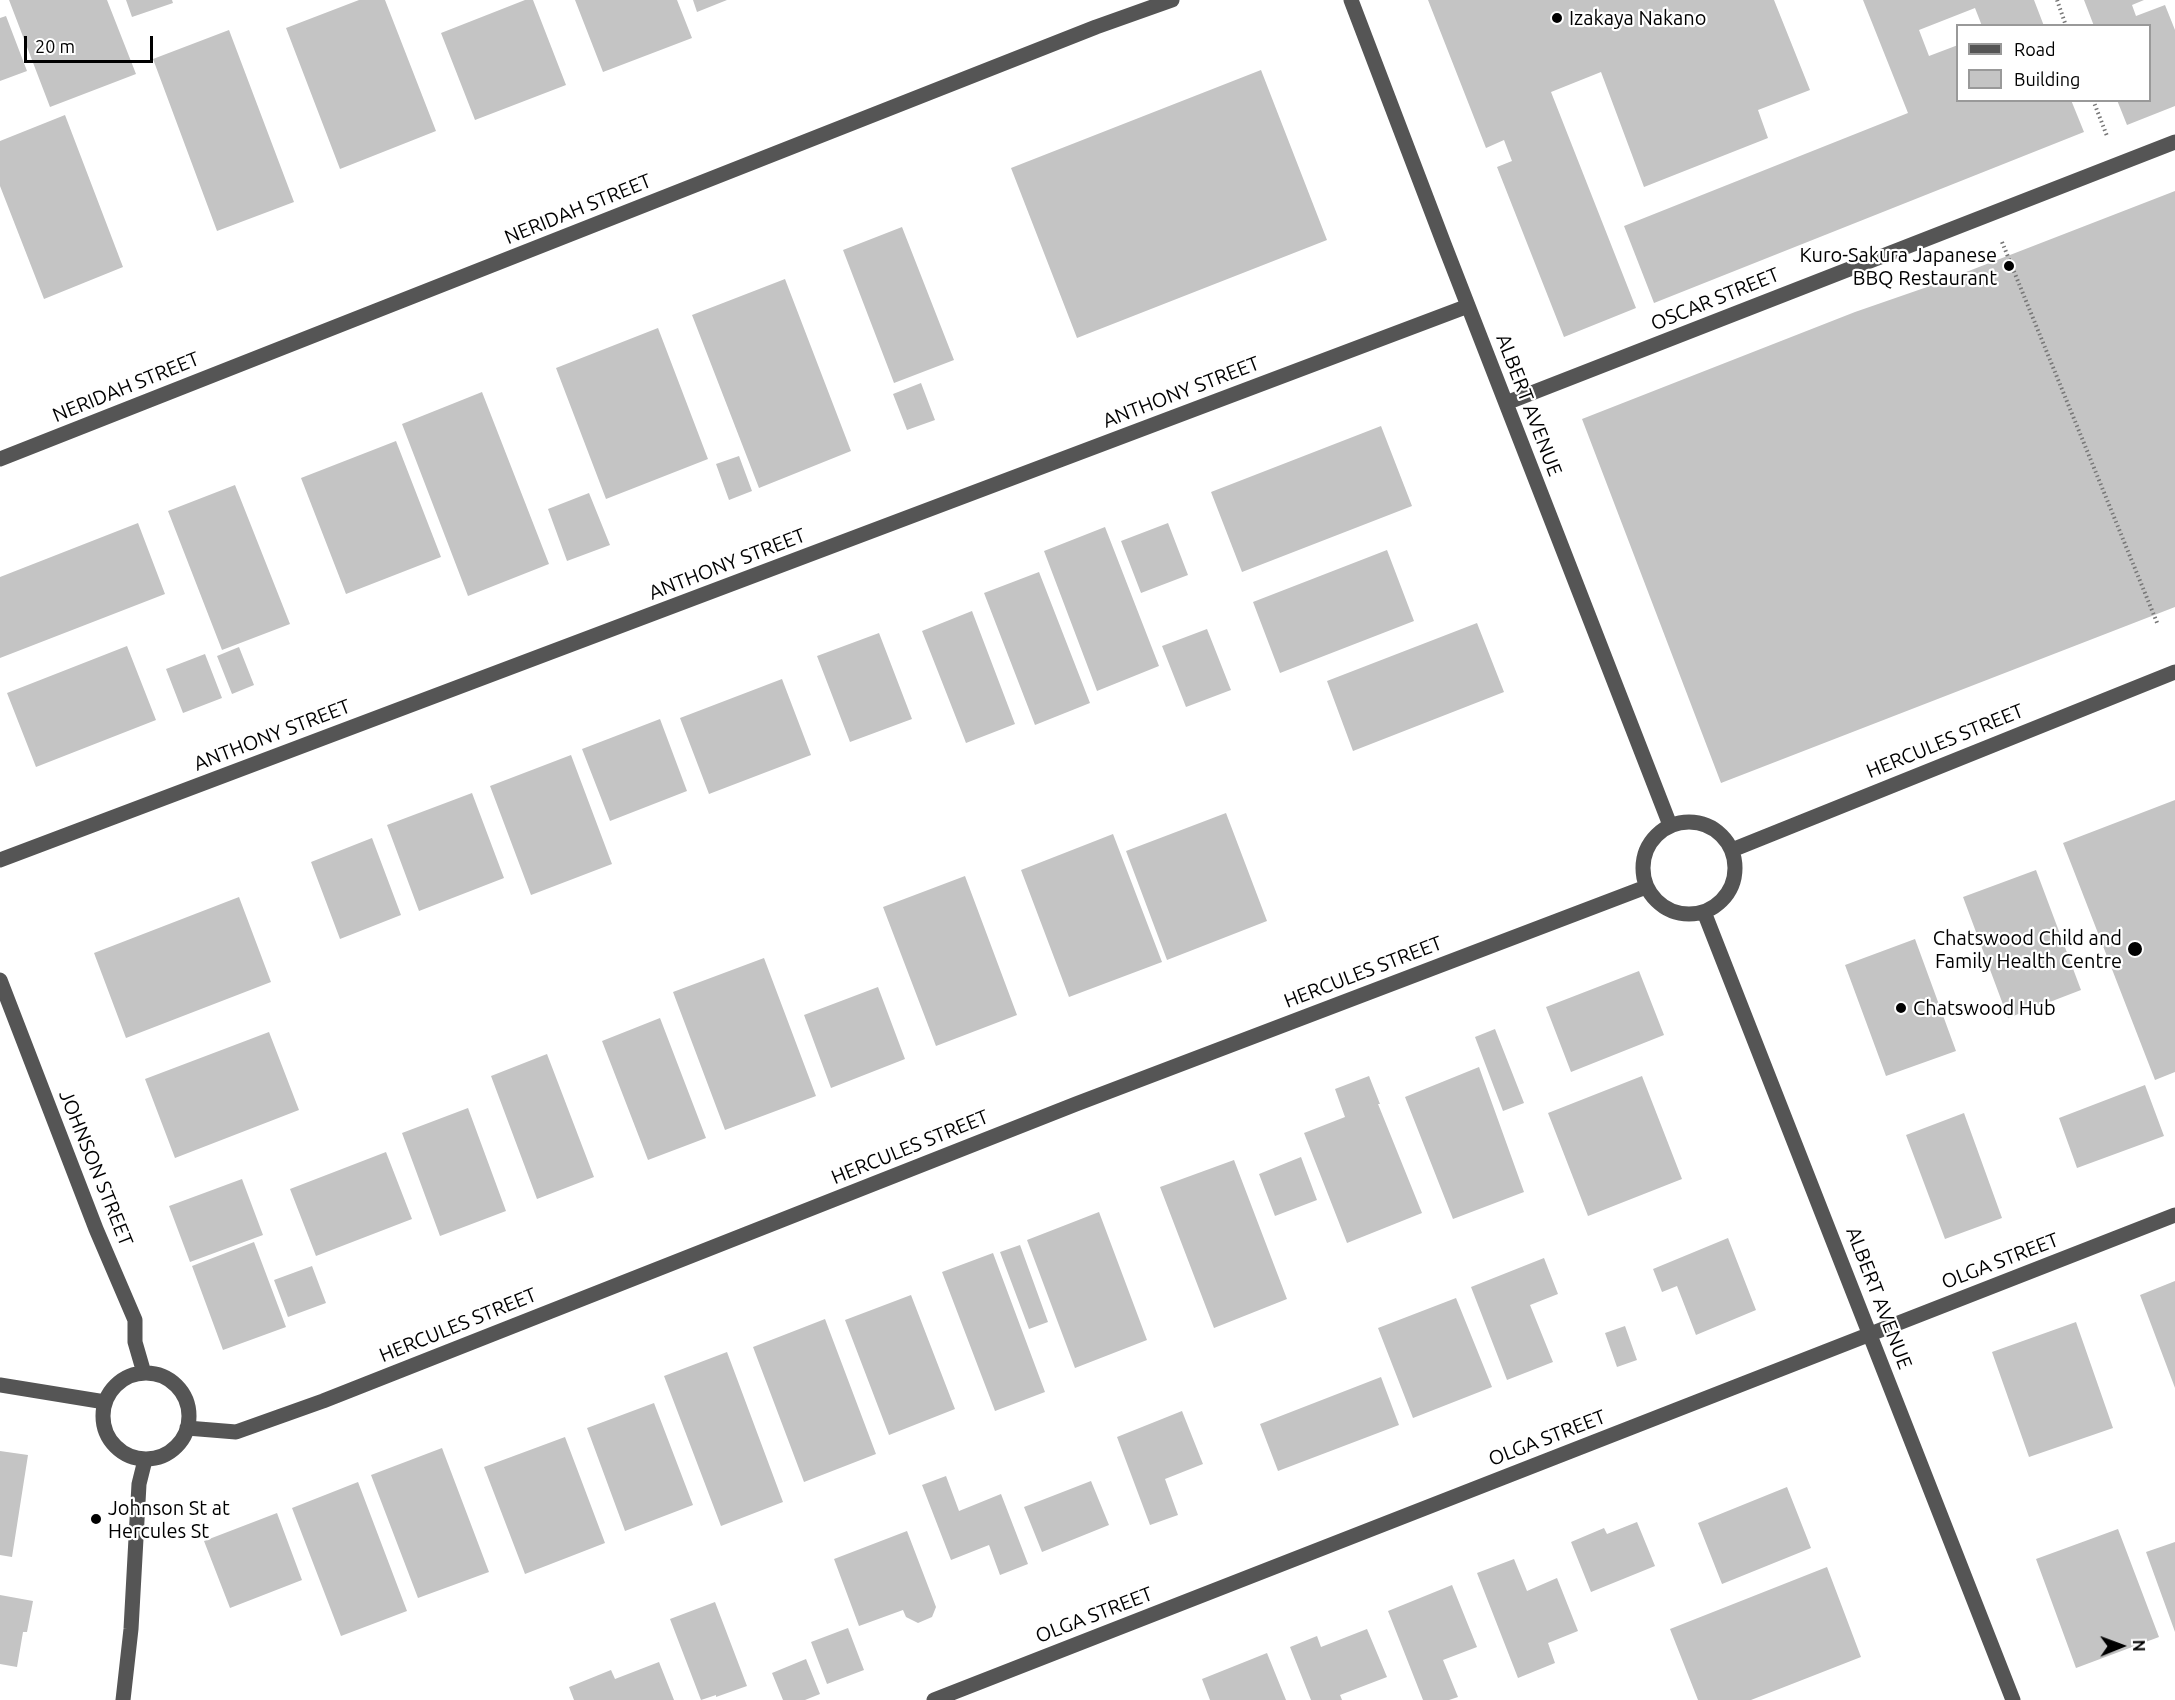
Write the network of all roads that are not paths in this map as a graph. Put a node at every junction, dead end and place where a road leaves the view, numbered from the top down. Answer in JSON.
{"nodes":[{"id":1,"x":1172,"y":0,"type":"edge"},
{"id":2,"x":1351,"y":0,"type":"edge"},
{"id":3,"x":2175,"y":142,"type":"edge"},
{"id":4,"x":1468,"y":306,"type":"junction"},
{"id":5,"x":1506,"y":403,"type":"junction"},
{"id":6,"x":0,"y":459,"type":"edge"},
{"id":7,"x":2175,"y":672,"type":"edge"},
{"id":8,"x":1670,"y":825,"type":"junction"},
{"id":9,"x":1732,"y":850,"type":"junction"},
{"id":10,"x":0,"y":860,"type":"edge"},
{"id":11,"x":1646,"y":886,"type":"junction"},
{"id":12,"x":1704,"y":912,"type":"junction"},
{"id":13,"x":0,"y":981,"type":"edge"},
{"id":14,"x":2175,"y":1215,"type":"edge"},
{"id":15,"x":1870,"y":1335,"type":"junction"},
{"id":16,"x":144,"y":1373,"type":"junction"},
{"id":17,"x":0,"y":1384,"type":"edge"},
{"id":18,"x":105,"y":1402,"type":"junction"},
{"id":19,"x":187,"y":1428,"type":"junction"},
{"id":20,"x":145,"y":1460,"type":"junction"},
{"id":21,"x":123,"y":1700,"type":"edge"},
{"id":22,"x":934,"y":1700,"type":"edge"},
{"id":23,"x":2013,"y":1700,"type":"edge"}],
"edges":[{"from":1,"to":6,"type":"street","name":"NERIDAH STREET"},
{"from":2,"to":4,"type":"street","name":"ALBERT AVENUE"},
{"from":3,"to":5,"type":"street","name":"OSCAR STREET"},
{"from":4,"to":5,"type":"street","name":"ALBERT AVENUE"},
{"from":4,"to":10,"type":"street","name":"ANTHONY STREET"},
{"from":5,"to":8,"type":"street","name":"ALBERT AVENUE"},
{"from":7,"to":9,"type":"street","name":"HERCULES STREET"},
{"from":8,"to":9,"type":"street"},
{"from":8,"to":11,"type":"street"},
{"from":9,"to":12,"type":"street"},
{"from":11,"to":12,"type":"street"},
{"from":11,"to":19,"type":"street","name":"HERCULES STREET"},
{"from":12,"to":15,"type":"street","name":"ALBERT AVENUE"},
{"from":13,"to":16,"type":"street","name":"JOHNSON STREET"},
{"from":14,"to":15,"type":"street","name":"OLGA STREET"},
{"from":15,"to":22,"type":"street","name":"OLGA STREET"},
{"from":15,"to":23,"type":"street","name":"ALBERT AVENUE"},
{"from":16,"to":18,"type":"street"},
{"from":16,"to":19,"type":"street"},
{"from":17,"to":18,"type":"street"},
{"from":18,"to":20,"type":"street"},
{"from":19,"to":20,"type":"street"},
{"from":20,"to":21,"type":"street"}]}
